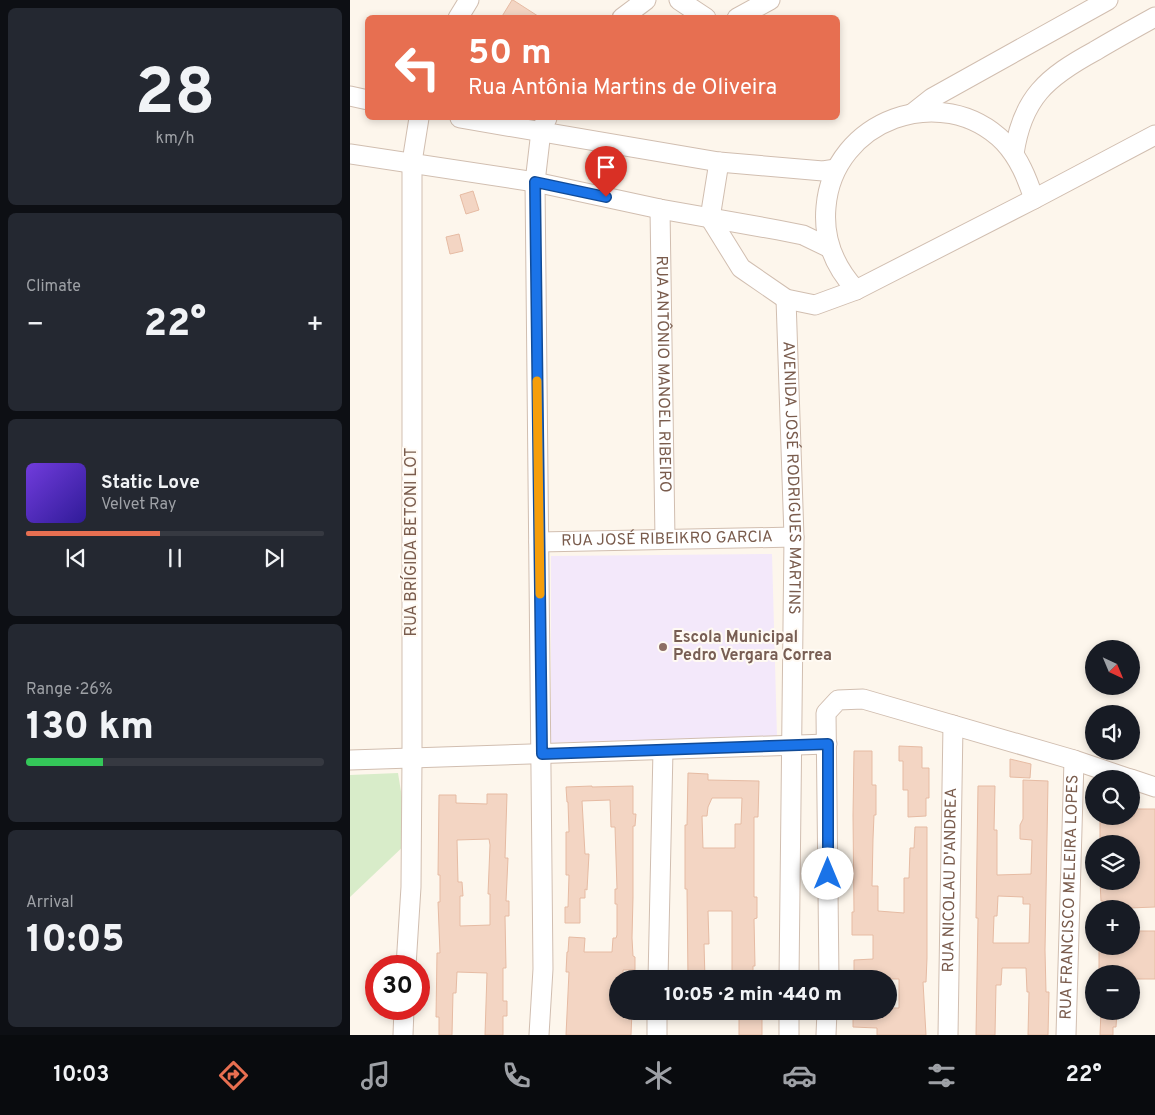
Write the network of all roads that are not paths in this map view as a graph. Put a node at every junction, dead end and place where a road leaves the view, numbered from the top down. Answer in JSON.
{"nodes":[{"id":1,"x":469,"y":0,"type":"edge"},
{"id":2,"x":646,"y":0,"type":"edge"},
{"id":3,"x":679,"y":0,"type":"edge"},
{"id":4,"x":770,"y":0,"type":"edge"},
{"id":5,"x":1108,"y":0,"type":"edge"},
{"id":6,"x":460,"y":15,"type":"edge"},
{"id":7,"x":626,"y":15,"type":"edge"},
{"id":8,"x":702,"y":15,"type":"edge"},
{"id":9,"x":742,"y":15,"type":"edge"},
{"id":10,"x":1155,"y":17,"type":"edge"},
{"id":11,"x":350,"y":96,"type":"edge"},
{"id":12,"x":365,"y":99,"type":"edge"},
{"id":13,"x":913,"y":113,"type":"junction"},
{"id":14,"x":419,"y":120,"type":"edge"},
{"id":15,"x":488,"y":120,"type":"edge"},
{"id":16,"x":544,"y":124,"type":"edge"},
{"id":17,"x":1155,"y":135,"type":"edge"},
{"id":18,"x":350,"y":154,"type":"edge"},
{"id":19,"x":1014,"y":154,"type":"junction"},
{"id":20,"x":412,"y":162,"type":"junction"},
{"id":21,"x":719,"y":162,"type":"junction"},
{"id":22,"x":836,"y":169,"type":"junction"},
{"id":23,"x":535,"y":182,"type":"junction"},
{"id":24,"x":1034,"y":199,"type":"junction"},
{"id":25,"x":660,"y":209,"type":"junction"},
{"id":26,"x":710,"y":218,"type":"junction"},
{"id":27,"x":830,"y":248,"type":"junction"},
{"id":28,"x":856,"y":290,"type":"junction"},
{"id":29,"x":786,"y":299,"type":"junction"},
{"id":30,"x":794,"y":537,"type":"junction"},
{"id":31,"x":665,"y":539,"type":"junction"},
{"id":32,"x":539,"y":542,"type":"junction"},
{"id":33,"x":953,"y":725,"type":"junction"},
{"id":34,"x":828,"y":744,"type":"junction"},
{"id":35,"x":792,"y":746,"type":"junction"},
{"id":36,"x":663,"y":750,"type":"junction"},
{"id":37,"x":542,"y":754,"type":"junction"},
{"id":38,"x":412,"y":759,"type":"junction"},
{"id":39,"x":350,"y":760,"type":"edge"},
{"id":40,"x":1074,"y":760,"type":"junction"},
{"id":41,"x":1104,"y":770,"type":"edge"},
{"id":42,"x":1140,"y":782,"type":"edge"},
{"id":43,"x":1155,"y":787,"type":"edge"},
{"id":44,"x":407,"y":955,"type":"edge"},
{"id":45,"x":658,"y":970,"type":"edge"},
{"id":46,"x":789,"y":970,"type":"edge"},
{"id":47,"x":829,"y":970,"type":"edge"},
{"id":48,"x":404,"y":1020,"type":"edge"},
{"id":49,"x":658,"y":1020,"type":"edge"},
{"id":50,"x":789,"y":1020,"type":"edge"},
{"id":51,"x":827,"y":1020,"type":"edge"},
{"id":52,"x":403,"y":1035,"type":"edge"},
{"id":53,"x":538,"y":1035,"type":"edge"},
{"id":54,"x":657,"y":1035,"type":"edge"},
{"id":55,"x":789,"y":1035,"type":"edge"},
{"id":56,"x":826,"y":1035,"type":"edge"},
{"id":57,"x":948,"y":1035,"type":"edge"},
{"id":58,"x":1066,"y":1035,"type":"edge"}],
"edges":[{"from":1,"to":6,"type":"street"},
{"from":2,"to":7,"type":"street"},
{"from":3,"to":8,"type":"street"},
{"from":4,"to":9,"type":"street"},
{"from":5,"to":13,"type":"street"},
{"from":10,"to":19,"type":"street"},
{"from":11,"to":12,"type":"street"},
{"from":13,"to":19,"type":"street"},
{"from":13,"to":22,"type":"street"},
{"from":14,"to":20,"type":"street","name":"RUA BRÍGIDA BETONI LOT"},
{"from":15,"to":16,"type":"street"},
{"from":16,"to":21,"type":"street"},
{"from":16,"to":23,"type":"street"},
{"from":17,"to":24,"type":"street"},
{"from":18,"to":20,"type":"street"},
{"from":19,"to":24,"type":"street"},
{"from":20,"to":23,"type":"street"},
{"from":20,"to":38,"type":"street","name":"RUA BRÍGIDA BETONI LOT"},
{"from":21,"to":22,"type":"street"},
{"from":21,"to":26,"type":"street"},
{"from":22,"to":27,"type":"street"},
{"from":23,"to":25,"type":"street"},
{"from":23,"to":32,"type":"street"},
{"from":24,"to":28,"type":"street"},
{"from":25,"to":26,"type":"street"},
{"from":25,"to":31,"type":"street","name":"RUA ANTÔNIO MANOEL RIBEIRO"},
{"from":26,"to":27,"type":"street"},
{"from":26,"to":29,"type":"street"},
{"from":27,"to":28,"type":"street"},
{"from":28,"to":29,"type":"street"},
{"from":29,"to":30,"type":"street","name":"AVENIDA JOSÉ RODRIGUES MARTINS"},
{"from":30,"to":31,"type":"street","name":"RUA JOSÉ RIBEIKRO GARCIA"},
{"from":30,"to":35,"type":"street","name":"AVENIDA JOSÉ RODRIGUES MARTINS"},
{"from":31,"to":32,"type":"street","name":"RUA JOSÉ RIBEIKRO GARCIA"},
{"from":32,"to":37,"type":"street"},
{"from":33,"to":34,"type":"street"},
{"from":33,"to":40,"type":"street"},
{"from":33,"to":57,"type":"street","name":"RUA NICOLAU D'ANDREA"},
{"from":34,"to":35,"type":"street"},
{"from":34,"to":47,"type":"street"},
{"from":35,"to":36,"type":"street"},
{"from":35,"to":46,"type":"street","name":"AVENIDA JOSÉ RODRIGUES MARTINS"},
{"from":36,"to":37,"type":"street"},
{"from":36,"to":45,"type":"street"},
{"from":37,"to":38,"type":"street"},
{"from":37,"to":53,"type":"street"},
{"from":38,"to":39,"type":"street"},
{"from":38,"to":44,"type":"street","name":"RUA BRÍGIDA BETONI LOT"},
{"from":40,"to":41,"type":"street"},
{"from":40,"to":58,"type":"street","name":"RUA FRANCISCO MELEIRA LOPES"},
{"from":42,"to":43,"type":"street"},
{"from":48,"to":52,"type":"street"},
{"from":49,"to":54,"type":"street"},
{"from":50,"to":55,"type":"street"},
{"from":51,"to":56,"type":"street"}]}
